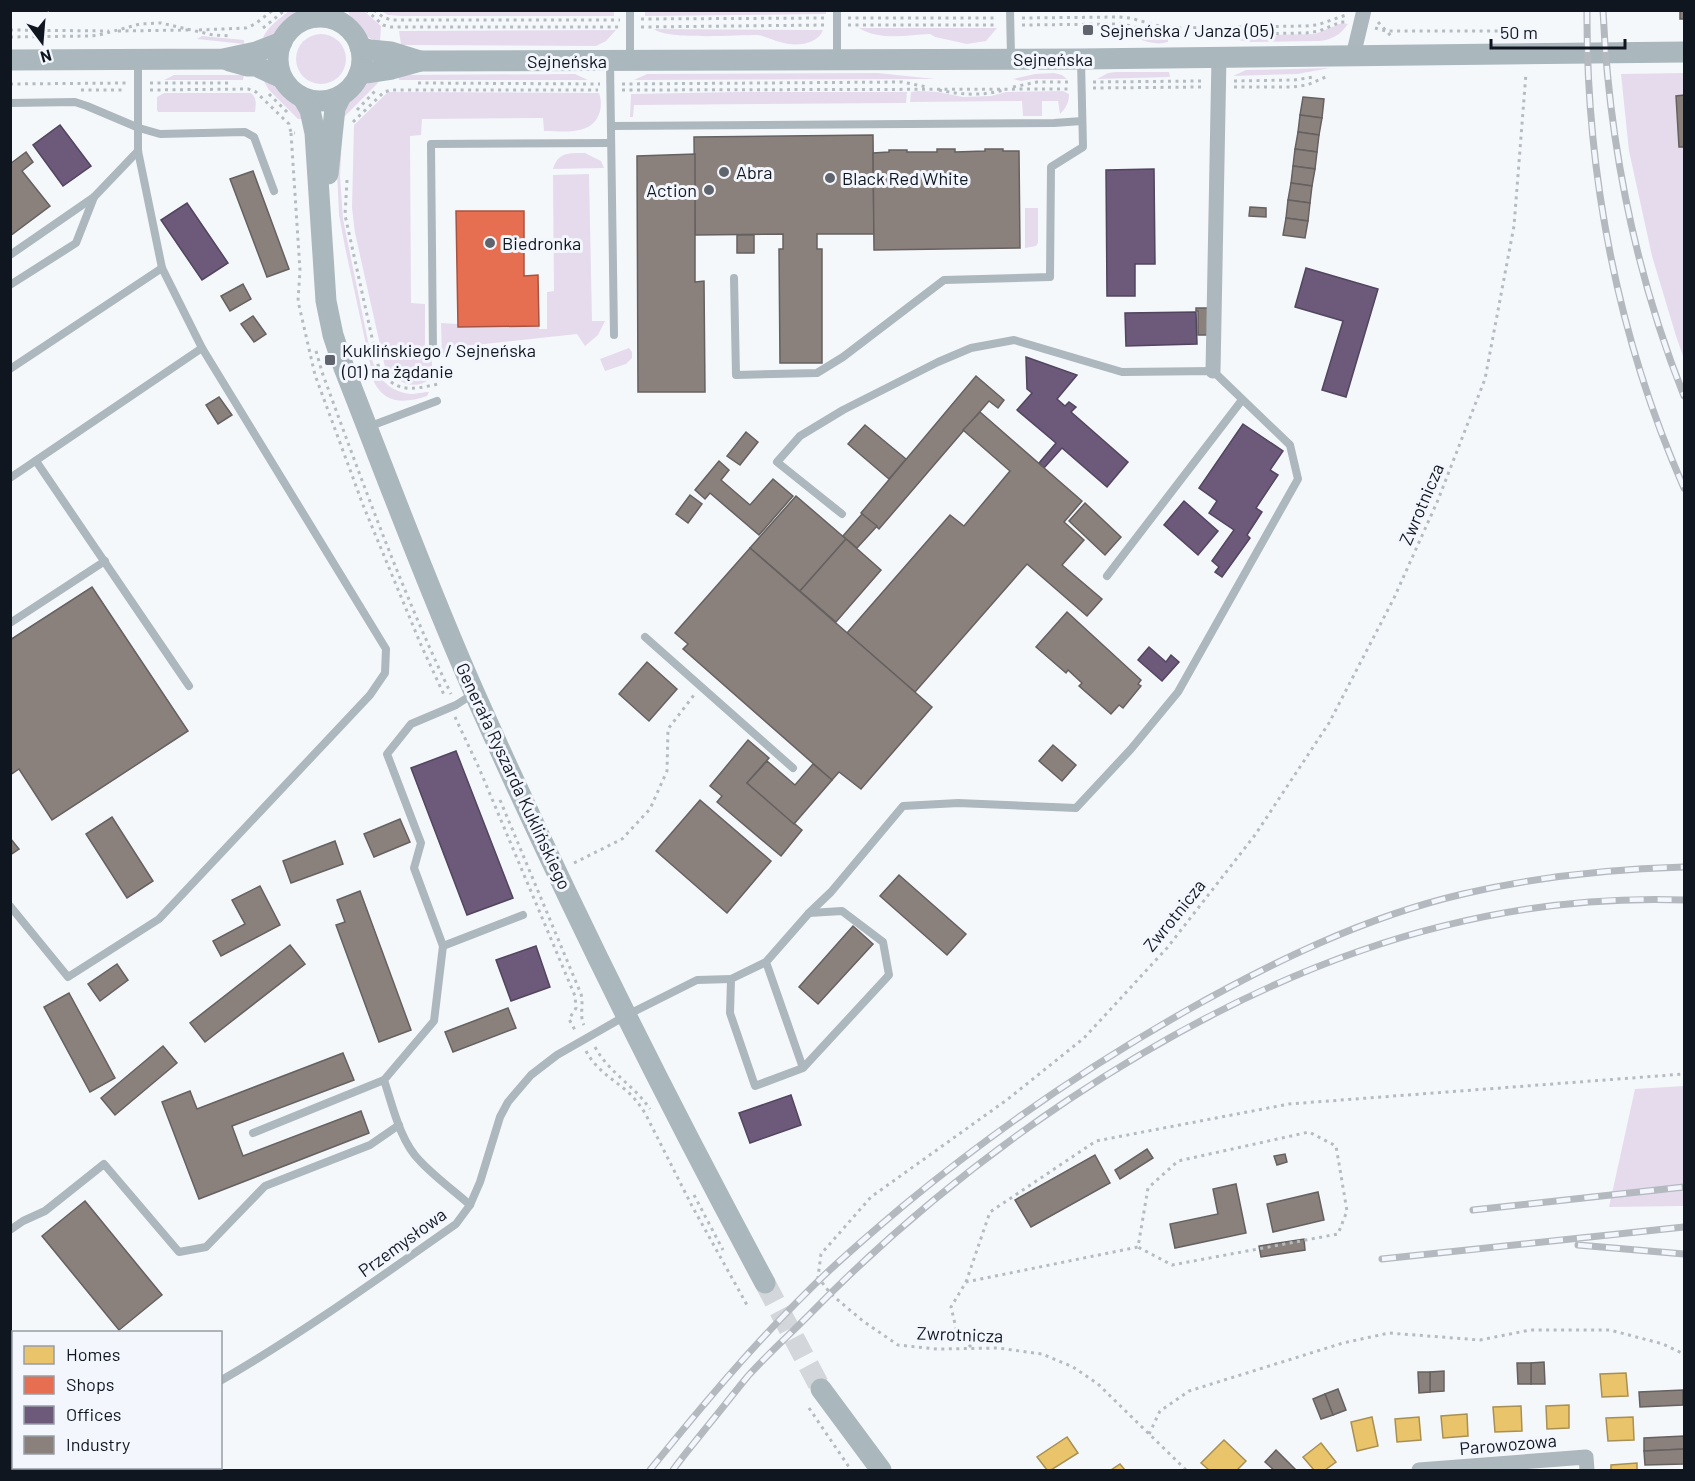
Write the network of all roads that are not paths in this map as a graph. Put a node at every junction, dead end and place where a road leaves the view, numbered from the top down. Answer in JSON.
{"nodes":[{"id":1,"x":630,"y":10,"type":"edge"},
{"id":2,"x":328,"y":15,"type":"edge"},
{"id":3,"x":837,"y":18,"type":"edge"},
{"id":4,"x":1010,"y":18,"type":"edge"},
{"id":5,"x":1362,"y":18,"type":"edge"},
{"id":6,"x":282,"y":42,"type":"junction"},
{"id":7,"x":360,"y":47,"type":"junction"},
{"id":8,"x":1684,"y":52,"type":"edge"},
{"id":9,"x":1353,"y":56,"type":"junction"},
{"id":10,"x":1219,"y":57,"type":"junction"},
{"id":11,"x":223,"y":59,"type":"junction"},
{"id":12,"x":837,"y":59,"type":"junction"},
{"id":13,"x":1011,"y":59,"type":"junction"},
{"id":14,"x":1081,"y":59,"type":"junction"},
{"id":15,"x":10,"y":60,"type":"edge"},
{"id":16,"x":138,"y":60,"type":"junction"},
{"id":17,"x":620,"y":60,"type":"junction"},
{"id":18,"x":421,"y":61,"type":"junction"},
{"id":19,"x":359,"y":74,"type":"junction"},
{"id":20,"x":273,"y":85,"type":"junction"},
{"id":21,"x":341,"y":96,"type":"junction"},
{"id":22,"x":303,"y":98,"type":"junction"},
{"id":23,"x":10,"y":103,"type":"edge"},
{"id":24,"x":1082,"y":121,"type":"junction"},
{"id":25,"x":610,"y":126,"type":"junction"},
{"id":26,"x":139,"y":128,"type":"junction"},
{"id":27,"x":323,"y":128,"type":"junction"},
{"id":28,"x":610,"y":143,"type":"junction"},
{"id":29,"x":138,"y":151,"type":"junction"},
{"id":30,"x":274,"y":191,"type":"dead end"},
{"id":31,"x":94,"y":197,"type":"junction"},
{"id":32,"x":10,"y":255,"type":"edge"},
{"id":33,"x":162,"y":268,"type":"junction"},
{"id":34,"x":734,"y":278,"type":"dead end"},
{"id":35,"x":10,"y":285,"type":"edge"},
{"id":36,"x":614,"y":335,"type":"dead end"},
{"id":37,"x":201,"y":348,"type":"junction"},
{"id":38,"x":433,"y":353,"type":"dead end"},
{"id":39,"x":10,"y":369,"type":"edge"},
{"id":40,"x":1213,"y":371,"type":"junction"},
{"id":41,"x":1242,"y":400,"type":"junction"},
{"id":42,"x":437,"y":401,"type":"dead end"},
{"id":43,"x":367,"y":428,"type":"junction"},
{"id":44,"x":36,"y":461,"type":"junction"},
{"id":45,"x":10,"y":478,"type":"edge"},
{"id":46,"x":842,"y":514,"type":"dead end"},
{"id":47,"x":105,"y":561,"type":"junction"},
{"id":48,"x":1107,"y":576,"type":"dead end"},
{"id":49,"x":10,"y":623,"type":"edge"},
{"id":50,"x":645,"y":637,"type":"dead end"},
{"id":51,"x":189,"y":687,"type":"dead end"},
{"id":52,"x":475,"y":693,"type":"junction"},
{"id":53,"x":793,"y":768,"type":"dead end"},
{"id":54,"x":10,"y":906,"type":"edge"},
{"id":55,"x":809,"y":913,"type":"junction"},
{"id":56,"x":524,"y":915,"type":"dead end"},
{"id":57,"x":443,"y":946,"type":"junction"},
{"id":58,"x":766,"y":962,"type":"junction"},
{"id":59,"x":731,"y":978,"type":"junction"},
{"id":60,"x":627,"y":1015,"type":"junction"},
{"id":61,"x":803,"y":1068,"type":"junction"},
{"id":62,"x":384,"y":1080,"type":"junction"},
{"id":63,"x":399,"y":1125,"type":"junction"},
{"id":64,"x":253,"y":1133,"type":"dead end"},
{"id":65,"x":470,"y":1205,"type":"junction"},
{"id":66,"x":10,"y":1230,"type":"edge"},
{"id":67,"x":765,"y":1283,"type":"tunnel mouth"},
{"id":68,"x":222,"y":1379,"type":"edge"},
{"id":69,"x":821,"y":1389,"type":"tunnel mouth"},
{"id":70,"x":881,"y":1470,"type":"edge"},
{"id":71,"x":1419,"y":1470,"type":"edge"},
{"id":72,"x":1587,"y":1470,"type":"edge"}],
"edges":[{"from":1,"to":17,"type":"lane"},
{"from":2,"to":6,"type":"main road"},
{"from":2,"to":7,"type":"main road"},
{"from":3,"to":12,"type":"lane"},
{"from":4,"to":13,"type":"lane"},
{"from":5,"to":9,"type":"street"},
{"from":6,"to":11,"type":"main road"},
{"from":6,"to":20,"type":"main road"},
{"from":7,"to":18,"type":"main road","name":"Sejneńska"},
{"from":7,"to":19,"type":"main road"},
{"from":8,"to":9,"type":"main road","name":"Sejneńska"},
{"from":9,"to":10,"type":"main road","name":"Sejneńska"},
{"from":10,"to":14,"type":"main road","name":"Sejneńska"},
{"from":10,"to":40,"type":"street"},
{"from":11,"to":16,"type":"main road"},
{"from":11,"to":20,"type":"main road"},
{"from":12,"to":13,"type":"main road","name":"Sejneńska"},
{"from":12,"to":17,"type":"main road","name":"Sejneńska"},
{"from":13,"to":14,"type":"main road","name":"Sejneńska"},
{"from":14,"to":24,"type":"lane"},
{"from":15,"to":16,"type":"main road"},
{"from":16,"to":26,"type":"lane"},
{"from":17,"to":18,"type":"main road","name":"Sejneńska"},
{"from":17,"to":25,"type":"lane"},
{"from":18,"to":19,"type":"main road","name":"Sejneńska"},
{"from":19,"to":21,"type":"main road"},
{"from":20,"to":22,"type":"main road"},
{"from":21,"to":22,"type":"main road"},
{"from":21,"to":27,"type":"main road","name":"Generała Ryszarda Kuklińskiego"},
{"from":22,"to":27,"type":"main road","name":"Generała Ryszarda Kuklińskiego"},
{"from":23,"to":26,"type":"lane"},
{"from":24,"to":25,"type":"lane"},
{"from":24,"to":34,"type":"lane"},
{"from":25,"to":28,"type":"lane"},
{"from":26,"to":29,"type":"lane"},
{"from":26,"to":30,"type":"lane"},
{"from":27,"to":43,"type":"main road","name":"Generała Ryszarda Kuklińskiego"},
{"from":28,"to":36,"type":"lane"},
{"from":28,"to":38,"type":"lane"},
{"from":29,"to":31,"type":"lane"},
{"from":29,"to":33,"type":"lane"},
{"from":31,"to":32,"type":"lane"},
{"from":31,"to":35,"type":"lane"},
{"from":33,"to":37,"type":"lane"},
{"from":33,"to":39,"type":"lane"},
{"from":37,"to":44,"type":"lane"},
{"from":37,"to":54,"type":"lane"},
{"from":40,"to":41,"type":"lane"},
{"from":40,"to":46,"type":"lane"},
{"from":41,"to":48,"type":"lane"},
{"from":41,"to":55,"type":"lane"},
{"from":42,"to":43,"type":"lane"},
{"from":43,"to":52,"type":"main road","name":"Generała Ryszarda Kuklińskiego"},
{"from":44,"to":45,"type":"lane"},
{"from":44,"to":47,"type":"lane"},
{"from":47,"to":49,"type":"lane"},
{"from":47,"to":51,"type":"lane"},
{"from":50,"to":53,"type":"lane"},
{"from":52,"to":57,"type":"lane"},
{"from":52,"to":60,"type":"main road","name":"Generała Ryszarda Kuklińskiego"},
{"from":55,"to":58,"type":"lane"},
{"from":55,"to":61,"type":"lane"},
{"from":56,"to":57,"type":"lane"},
{"from":57,"to":62,"type":"lane"},
{"from":58,"to":59,"type":"lane"},
{"from":58,"to":61,"type":"lane"},
{"from":59,"to":60,"type":"lane","name":"Przemysłowa"},
{"from":59,"to":61,"type":"lane"},
{"from":60,"to":65,"type":"lane","name":"Przemysłowa"},
{"from":60,"to":67,"type":"main road","name":"Generała Ryszarda Kuklińskiego"},
{"from":62,"to":63,"type":"lane"},
{"from":62,"to":64,"type":"lane"},
{"from":63,"to":65,"type":"lane"},
{"from":63,"to":66,"type":"lane"},
{"from":65,"to":68,"type":"lane","name":"Przemysłowa"},
{"from":69,"to":70,"type":"main road"},
{"from":71,"to":72,"type":"street","name":"Parowozowa"}]}
